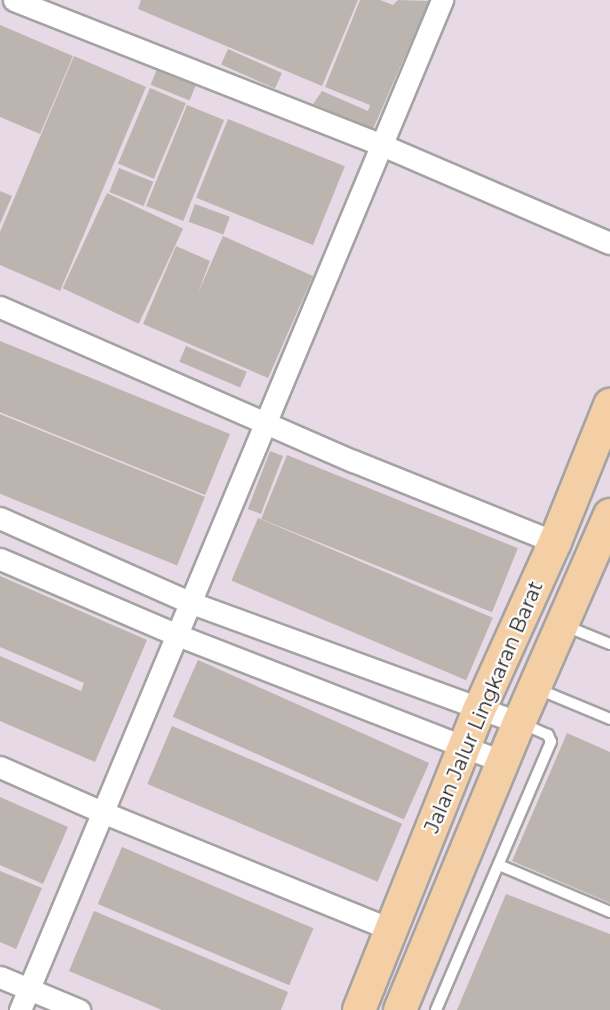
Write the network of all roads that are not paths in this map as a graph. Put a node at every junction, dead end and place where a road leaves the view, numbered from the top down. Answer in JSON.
{"nodes":[{"id":1,"x":14,"y":0,"type":"edge"},
{"id":2,"x":442,"y":0,"type":"edge"},
{"id":3,"x":382,"y":145,"type":"junction"},
{"id":4,"x":610,"y":243,"type":"edge"},
{"id":5,"x":0,"y":307,"type":"edge"},
{"id":6,"x":610,"y":405,"type":"edge"},
{"id":7,"x":266,"y":422,"type":"junction"},
{"id":8,"x":610,"y":515,"type":"edge"},
{"id":9,"x":0,"y":518,"type":"edge"},
{"id":10,"x":555,"y":542,"type":"junction"},
{"id":11,"x":0,"y":559,"type":"edge"},
{"id":12,"x":189,"y":602,"type":"junction"},
{"id":13,"x":563,"y":625,"type":"junction"},
{"id":14,"x":175,"y":634,"type":"junction"},
{"id":15,"x":610,"y":644,"type":"edge"},
{"id":16,"x":535,"y":688,"type":"junction"},
{"id":17,"x":480,"y":708,"type":"junction"},
{"id":18,"x":610,"y":718,"type":"edge"},
{"id":19,"x":519,"y":723,"type":"junction"},
{"id":20,"x":465,"y":747,"type":"junction"},
{"id":21,"x":504,"y":762,"type":"junction"},
{"id":22,"x":0,"y":767,"type":"edge"},
{"id":23,"x":102,"y":812,"type":"junction"},
{"id":24,"x":499,"y":865,"type":"junction"},
{"id":25,"x":610,"y":912,"type":"edge"},
{"id":26,"x":392,"y":930,"type":"junction"},
{"id":27,"x":0,"y":977,"type":"edge"},
{"id":28,"x":29,"y":988,"type":"junction"},
{"id":29,"x":20,"y":1010,"type":"edge"},
{"id":30,"x":79,"y":1010,"type":"edge"},
{"id":31,"x":359,"y":1010,"type":"edge"},
{"id":32,"x":400,"y":1010,"type":"edge"},
{"id":33,"x":436,"y":1010,"type":"edge"}],
"edges":[{"from":1,"to":3,"type":"street"},
{"from":2,"to":3,"type":"street"},
{"from":3,"to":4,"type":"street"},
{"from":3,"to":7,"type":"street"},
{"from":5,"to":7,"type":"street"},
{"from":6,"to":10,"type":"main road","name":"Jalan Jalur Lingkaran Barat"},
{"from":7,"to":10,"type":"street"},
{"from":7,"to":12,"type":"street"},
{"from":8,"to":13,"type":"main road","name":"Jalan Jalur Lingkaran Barat"},
{"from":9,"to":12,"type":"street"},
{"from":10,"to":17,"type":"main road","name":"Jalan Jalur Lingkaran Barat"},
{"from":11,"to":14,"type":"street"},
{"from":12,"to":14,"type":"street"},
{"from":12,"to":17,"type":"street"},
{"from":13,"to":15,"type":"lane"},
{"from":13,"to":16,"type":"main road","name":"Jalan Jalur Lingkaran Barat"},
{"from":14,"to":20,"type":"street"},
{"from":14,"to":23,"type":"street"},
{"from":16,"to":18,"type":"lane"},
{"from":16,"to":19,"type":"main road","name":"Jalan Jalur Lingkaran Barat"},
{"from":17,"to":19,"type":"street"},
{"from":17,"to":20,"type":"main road","name":"Jalan Jalur Lingkaran Barat"},
{"from":19,"to":21,"type":"main road","name":"Jalan Jalur Lingkaran Barat"},
{"from":19,"to":24,"type":"lane"},
{"from":20,"to":21,"type":"street"},
{"from":20,"to":26,"type":"main road","name":"Jalan Jalur Lingkaran Barat"},
{"from":21,"to":32,"type":"main road","name":"Jalan Jalur Lingkaran Barat"},
{"from":22,"to":23,"type":"street"},
{"from":23,"to":26,"type":"street"},
{"from":23,"to":28,"type":"street"},
{"from":24,"to":25,"type":"lane"},
{"from":24,"to":33,"type":"lane"},
{"from":26,"to":31,"type":"main road","name":"Jalan Jalur Lingkaran Barat"},
{"from":27,"to":28,"type":"street"},
{"from":28,"to":29,"type":"street"},
{"from":28,"to":30,"type":"street"}]}
